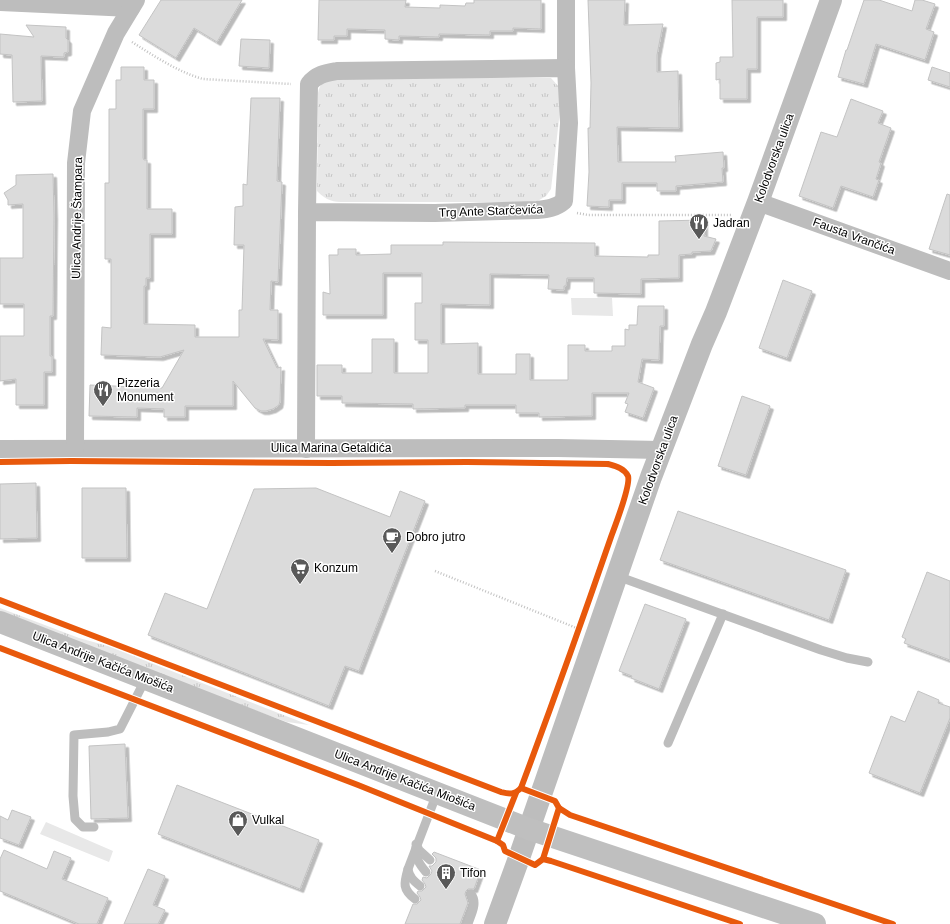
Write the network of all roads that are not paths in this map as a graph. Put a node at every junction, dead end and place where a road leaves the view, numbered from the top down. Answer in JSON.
{"nodes":[{"id":1,"x":566,"y":0,"type":"edge"},
{"id":2,"x":831,"y":0,"type":"edge"},
{"id":3,"x":0,"y":2,"type":"edge"},
{"id":4,"x":134,"y":4,"type":"edge"},
{"id":5,"x":566,"y":68,"type":"junction"},
{"id":6,"x":755,"y":208,"type":"junction"},
{"id":7,"x":307,"y":212,"type":"junction"},
{"id":8,"x":950,"y":271,"type":"edge"},
{"id":9,"x":306,"y":448,"type":"junction"},
{"id":10,"x":0,"y":449,"type":"edge"},
{"id":11,"x":75,"y":449,"type":"junction"},
{"id":12,"x":662,"y":450,"type":"junction"},
{"id":13,"x":617,"y":576,"type":"junction"},
{"id":14,"x":722,"y":614,"type":"junction"},
{"id":15,"x":0,"y":622,"type":"edge"},
{"id":16,"x":868,"y":662,"type":"dead end"},
{"id":17,"x":146,"y":678,"type":"junction"},
{"id":18,"x":668,"y":743,"type":"dead end"},
{"id":19,"x":437,"y":793,"type":"junction"},
{"id":20,"x":94,"y":827,"type":"dead end"},
{"id":21,"x":529,"y":829,"type":"junction"},
{"id":22,"x":416,"y":844,"type":"junction"},
{"id":23,"x":430,"y":860,"type":"dead end"},
{"id":24,"x":408,"y":869,"type":"junction"},
{"id":25,"x":426,"y":872,"type":"dead end"},
{"id":26,"x":420,"y":886,"type":"dead end"},
{"id":27,"x":472,"y":894,"type":"dead end"},
{"id":28,"x":415,"y":899,"type":"dead end"},
{"id":29,"x":465,"y":922,"type":"edge"},
{"id":30,"x":494,"y":924,"type":"edge"},
{"id":31,"x":815,"y":924,"type":"edge"}],
"edges":[{"from":1,"to":5,"type":"street"},
{"from":2,"to":6,"type":"street","name":"Kolodvorska ulica"},
{"from":3,"to":4,"type":"street"},
{"from":4,"to":11,"type":"street","name":"Ulica Andrije Štampara"},
{"from":5,"to":7,"type":"street"},
{"from":5,"to":7,"type":"street","name":"Trg Ante Starčevića"},
{"from":6,"to":8,"type":"street","name":"Fausta Vrančića"},
{"from":6,"to":12,"type":"street","name":"Kolodvorska ulica"},
{"from":7,"to":9,"type":"street"},
{"from":9,"to":11,"type":"street","name":"Ulica Marina Getaldića"},
{"from":9,"to":12,"type":"street","name":"Ulica Marina Getaldića"},
{"from":10,"to":11,"type":"street","name":"Ulica Marina Getaldića"},
{"from":12,"to":13,"type":"street","name":"Kolodvorska ulica"},
{"from":13,"to":14,"type":"lane"},
{"from":13,"to":21,"type":"street","name":"Kolodvorska ulica"},
{"from":14,"to":16,"type":"lane"},
{"from":14,"to":18,"type":"lane"},
{"from":15,"to":17,"type":"main road","name":"Ulica Andrije Kačića Miošića"},
{"from":17,"to":19,"type":"main road","name":"Ulica Andrije Kačića Miošića"},
{"from":17,"to":20,"type":"lane"},
{"from":19,"to":21,"type":"main road","name":"Ulica Andrije Kačića Miošića"},
{"from":19,"to":22,"type":"lane"},
{"from":21,"to":30,"type":"street","name":"Kolodvorska ulica"},
{"from":21,"to":31,"type":"main road","name":"Ulica Andrije Kačića Miošića"},
{"from":22,"to":23,"type":"lane"},
{"from":22,"to":24,"type":"lane"},
{"from":22,"to":25,"type":"lane"},
{"from":24,"to":26,"type":"lane"},
{"from":24,"to":28,"type":"lane"},
{"from":27,"to":29,"type":"lane"}]}
